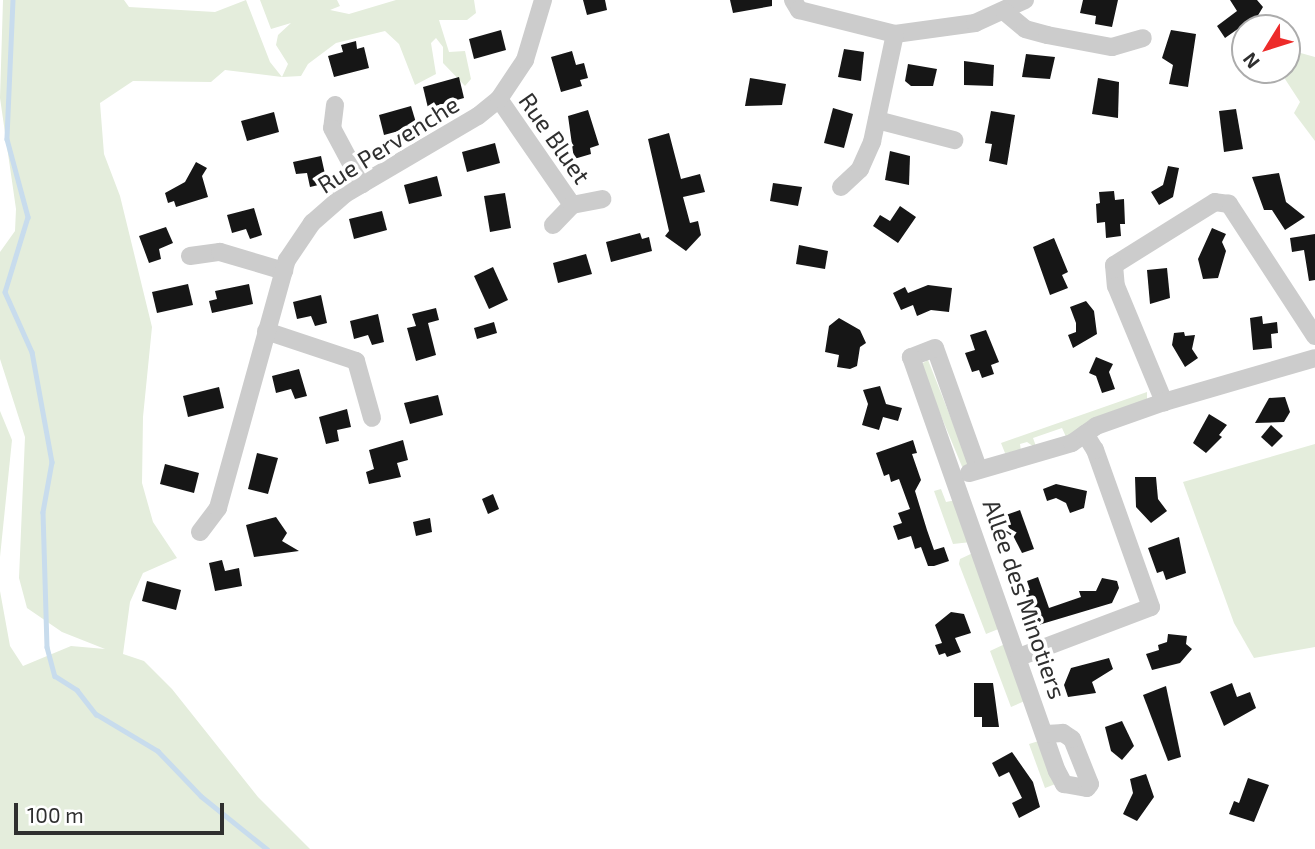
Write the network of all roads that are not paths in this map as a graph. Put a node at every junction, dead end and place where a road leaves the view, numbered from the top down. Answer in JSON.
{"nodes":[{"id":1,"x":543,"y":0,"type":"edge"},
{"id":2,"x":793,"y":0,"type":"edge"},
{"id":3,"x":1025,"y":0,"type":"edge"},
{"id":4,"x":1005,"y":12,"type":"junction"},
{"id":5,"x":895,"y":34,"type":"junction"},
{"id":6,"x":1143,"y":38,"type":"dead end"},
{"id":7,"x":499,"y":99,"type":"junction"},
{"id":8,"x":335,"y":105,"type":"dead end"},
{"id":9,"x":877,"y":120,"type":"junction"},
{"id":10,"x":954,"y":140,"type":"dead end"},
{"id":11,"x":362,"y":184,"type":"junction"},
{"id":12,"x":841,"y":187,"type":"dead end"},
{"id":13,"x":602,"y":199,"type":"dead end"},
{"id":14,"x":572,"y":205,"type":"junction"},
{"id":15,"x":553,"y":225,"type":"dead end"},
{"id":16,"x":190,"y":256,"type":"dead end"},
{"id":17,"x":284,"y":271,"type":"junction"},
{"id":18,"x":266,"y":331,"type":"junction"},
{"id":19,"x":1315,"y":336,"type":"edge"},
{"id":20,"x":1315,"y":358,"type":"edge"},
{"id":21,"x":1164,"y":402,"type":"junction"},
{"id":22,"x":372,"y":418,"type":"dead end"},
{"id":23,"x":1085,"y":434,"type":"junction"},
{"id":24,"x":978,"y":468,"type":"junction"},
{"id":25,"x":958,"y":480,"type":"junction"},
{"id":26,"x":201,"y":532,"type":"dead end"},
{"id":27,"x":1019,"y":657,"type":"junction"},
{"id":28,"x":1046,"y":734,"type":"dead end"}],
"edges":[{"from":1,"to":7,"type":"street","name":"Rue Pervenche"},
{"from":2,"to":5,"type":"street"},
{"from":3,"to":4,"type":"street"},
{"from":4,"to":5,"type":"street"},
{"from":4,"to":6,"type":"street"},
{"from":5,"to":9,"type":"street"},
{"from":7,"to":11,"type":"street","name":"Rue Pervenche"},
{"from":7,"to":14,"type":"street","name":"Rue Bluet"},
{"from":8,"to":11,"type":"street"},
{"from":9,"to":10,"type":"street"},
{"from":9,"to":12,"type":"street"},
{"from":11,"to":17,"type":"street","name":"Rue Pervenche"},
{"from":13,"to":14,"type":"street","name":"Rue Bluet"},
{"from":14,"to":15,"type":"street","name":"Rue Bluet"},
{"from":16,"to":17,"type":"street"},
{"from":17,"to":18,"type":"street","name":"Rue Pervenche"},
{"from":18,"to":22,"type":"street"},
{"from":18,"to":26,"type":"street","name":"Rue Pervenche"},
{"from":19,"to":21,"type":"street"},
{"from":20,"to":21,"type":"street","name":"Allée des Minotiers"},
{"from":21,"to":23,"type":"street","name":"Allée des Minotiers"},
{"from":23,"to":24,"type":"street","name":"Allée des Minotiers"},
{"from":23,"to":27,"type":"street"},
{"from":24,"to":25,"type":"street","name":"Allée des Minotiers"},
{"from":24,"to":25,"type":"street","name":"Allée des Minotiers"},
{"from":25,"to":27,"type":"street","name":"Allée des Minotiers"},
{"from":27,"to":28,"type":"street","name":"Allée des Minotiers"}]}
